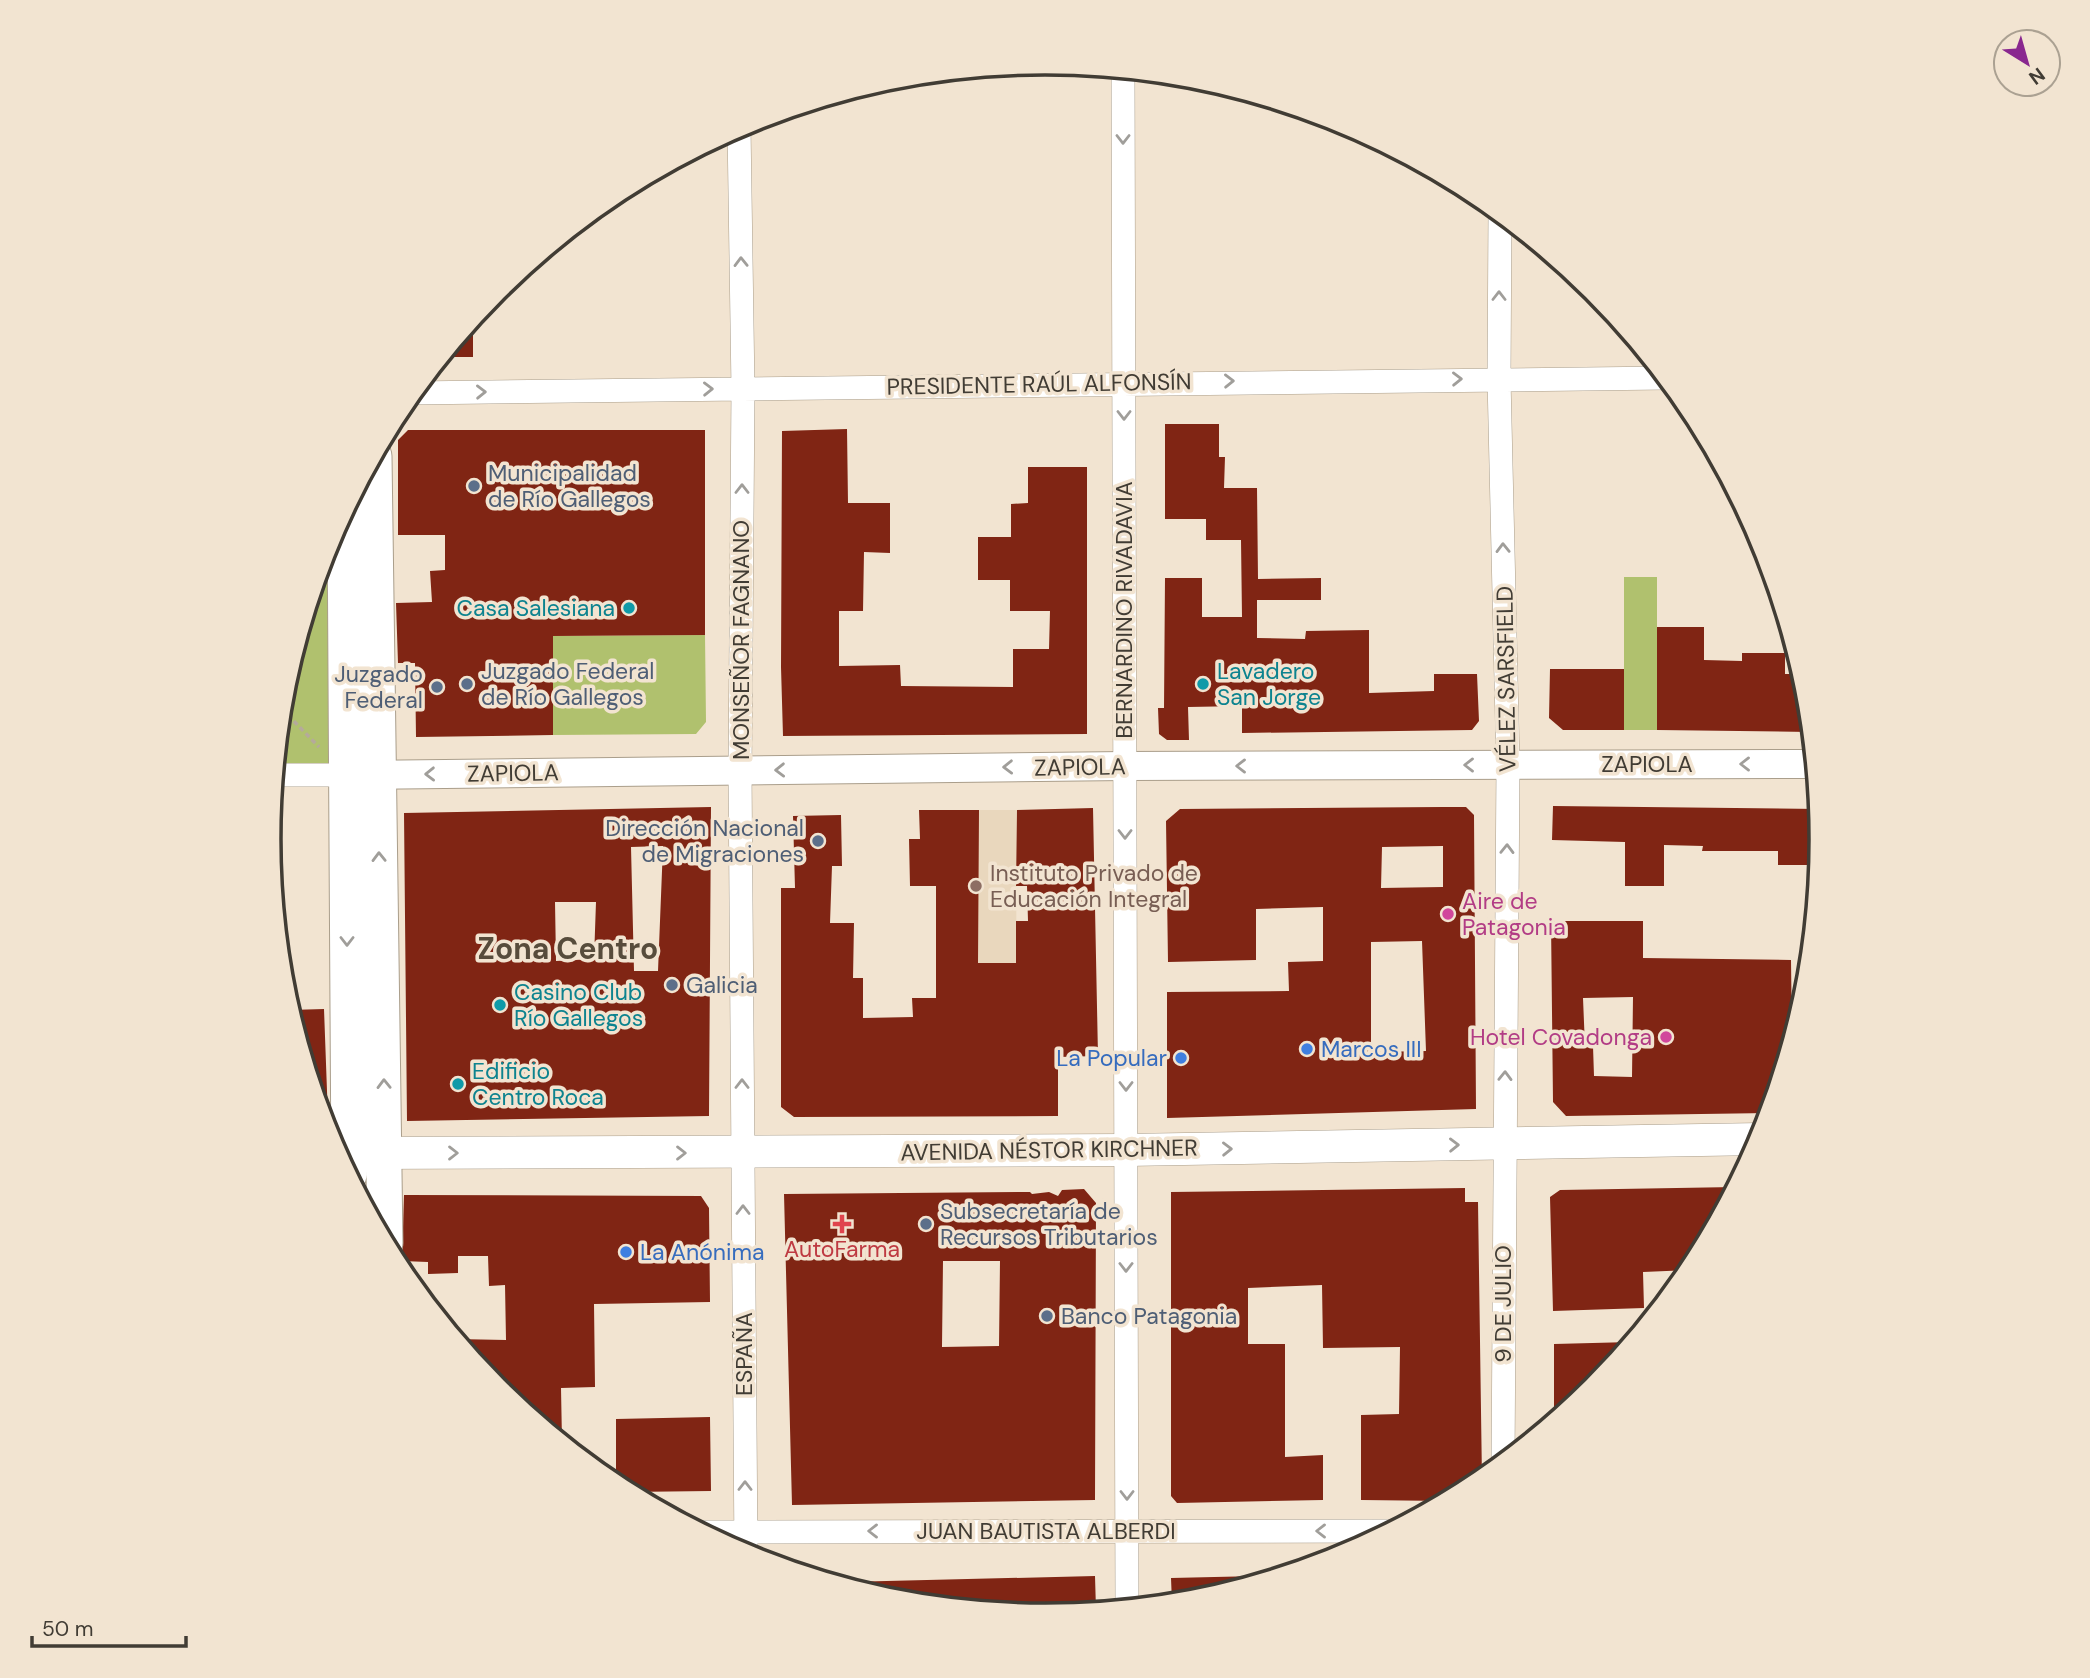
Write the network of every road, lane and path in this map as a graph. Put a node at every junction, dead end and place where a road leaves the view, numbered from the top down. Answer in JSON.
{"nodes":[{"id":1,"x":1123,"y":80,"type":"edge"},
{"id":2,"x":739,"y":139,"type":"edge"},
{"id":3,"x":1500,"y":226,"type":"edge"},
{"id":4,"x":1654,"y":378,"type":"edge"},
{"id":5,"x":1499,"y":379,"type":"junction"},
{"id":6,"x":1124,"y":383,"type":"junction"},
{"id":7,"x":743,"y":389,"type":"junction"},
{"id":8,"x":426,"y":393,"type":"edge"},
{"id":9,"x":372,"y":478,"type":"edge"},
{"id":10,"x":346,"y":533,"type":"edge"},
{"id":11,"x":292,"y":717,"type":"edge"},
{"id":12,"x":1805,"y":764,"type":"edge"},
{"id":13,"x":1508,"y":765,"type":"junction"},
{"id":14,"x":1125,"y":766,"type":"junction"},
{"id":15,"x":351,"y":769,"type":"junction"},
{"id":16,"x":740,"y":770,"type":"junction"},
{"id":17,"x":284,"y":774,"type":"edge"},
{"id":18,"x":1747,"y":1139,"type":"edge"},
{"id":19,"x":345,"y":1145,"type":"edge"},
{"id":20,"x":1504,"y":1145,"type":"junction"},
{"id":21,"x":1126,"y":1150,"type":"junction"},
{"id":22,"x":385,"y":1153,"type":"junction"},
{"id":23,"x":743,"y":1153,"type":"junction"},
{"id":24,"x":352,"y":1160,"type":"edge"},
{"id":25,"x":385,"y":1223,"type":"edge"},
{"id":26,"x":1503,"y":1450,"type":"edge"},
{"id":27,"x":1127,"y":1531,"type":"junction"},
{"id":28,"x":1368,"y":1531,"type":"edge"},
{"id":29,"x":725,"y":1532,"type":"edge"},
{"id":30,"x":746,"y":1532,"type":"junction"},
{"id":31,"x":746,"y":1542,"type":"edge"},
{"id":32,"x":1127,"y":1598,"type":"edge"}],
"edges":[{"from":1,"to":6,"type":"street","name":"BERNARDINO RIVADAVIA","one_way":true},
{"from":7,"to":2,"type":"street","name":"MONSEÑOR FAGNANO","one_way":true},
{"from":5,"to":3,"type":"street","name":"VÉLEZ SARSFIELD","one_way":true},
{"from":4,"to":5,"type":"street","name":"PRESIDENTE RAÚL ALFONSÍN"},
{"from":6,"to":5,"type":"street","name":"PRESIDENTE RAÚL ALFONSÍN","one_way":true},
{"from":13,"to":5,"type":"street","name":"VÉLEZ SARSFIELD","one_way":true},
{"from":6,"to":7,"type":"street","name":"PRESIDENTE RAÚL ALFONSÍN"},
{"from":6,"to":14,"type":"street","name":"BERNARDINO RIVADAVIA","one_way":true},
{"from":8,"to":7,"type":"street","name":"PRESIDENTE RAÚL ALFONSÍN","one_way":true},
{"from":16,"to":7,"type":"street","name":"MONSEÑOR FAGNANO","one_way":true},
{"from":9,"to":15,"type":"main road"},
{"from":10,"to":15,"type":"main road"},
{"from":11,"to":15,"type":"path"},
{"from":12,"to":13,"type":"street","name":"ZAPIOLA","one_way":true},
{"from":13,"to":14,"type":"street","name":"ZAPIOLA","one_way":true},
{"from":20,"to":13,"type":"street","name":"VÉLEZ SARSFIELD","one_way":true},
{"from":14,"to":16,"type":"street","name":"ZAPIOLA","one_way":true},
{"from":14,"to":21,"type":"street","name":"BERNARDINO RIVADAVIA","one_way":true},
{"from":16,"to":15,"type":"street","name":"ZAPIOLA","one_way":true},
{"from":15,"to":17,"type":"street"},
{"from":15,"to":19,"type":"main road","one_way":true},
{"from":22,"to":15,"type":"main road","one_way":true},
{"from":23,"to":16,"type":"street","name":"MONSEÑOR FAGNANO","one_way":true},
{"from":18,"to":20,"type":"main road","name":"AVENIDA NÉSTOR KIRCHNER"},
{"from":21,"to":20,"type":"main road","name":"AVENIDA NÉSTOR KIRCHNER","one_way":true},
{"from":20,"to":26,"type":"street","name":"9 DE JULIO"},
{"from":21,"to":23,"type":"main road","name":"AVENIDA NÉSTOR KIRCHNER"},
{"from":21,"to":27,"type":"street","name":"BERNARDINO RIVADAVIA","one_way":true},
{"from":22,"to":23,"type":"main road","name":"AVENIDA NÉSTOR KIRCHNER","one_way":true},
{"from":22,"to":24,"type":"main road","name":"AVENIDA NÉSTOR KIRCHNER"},
{"from":22,"to":25,"type":"main road"},
{"from":30,"to":23,"type":"street","name":"ESPAÑA","one_way":true},
{"from":28,"to":27,"type":"street","name":"JUAN BAUTISTA ALBERDI","one_way":true},
{"from":27,"to":30,"type":"street","name":"JUAN BAUTISTA ALBERDI","one_way":true},
{"from":27,"to":32,"type":"street","name":"BERNARDINO RIVADAVIA"},
{"from":29,"to":30,"type":"street","name":"JUAN BAUTISTA ALBERDI"},
{"from":30,"to":31,"type":"street","name":"ESPAÑA"}]}
